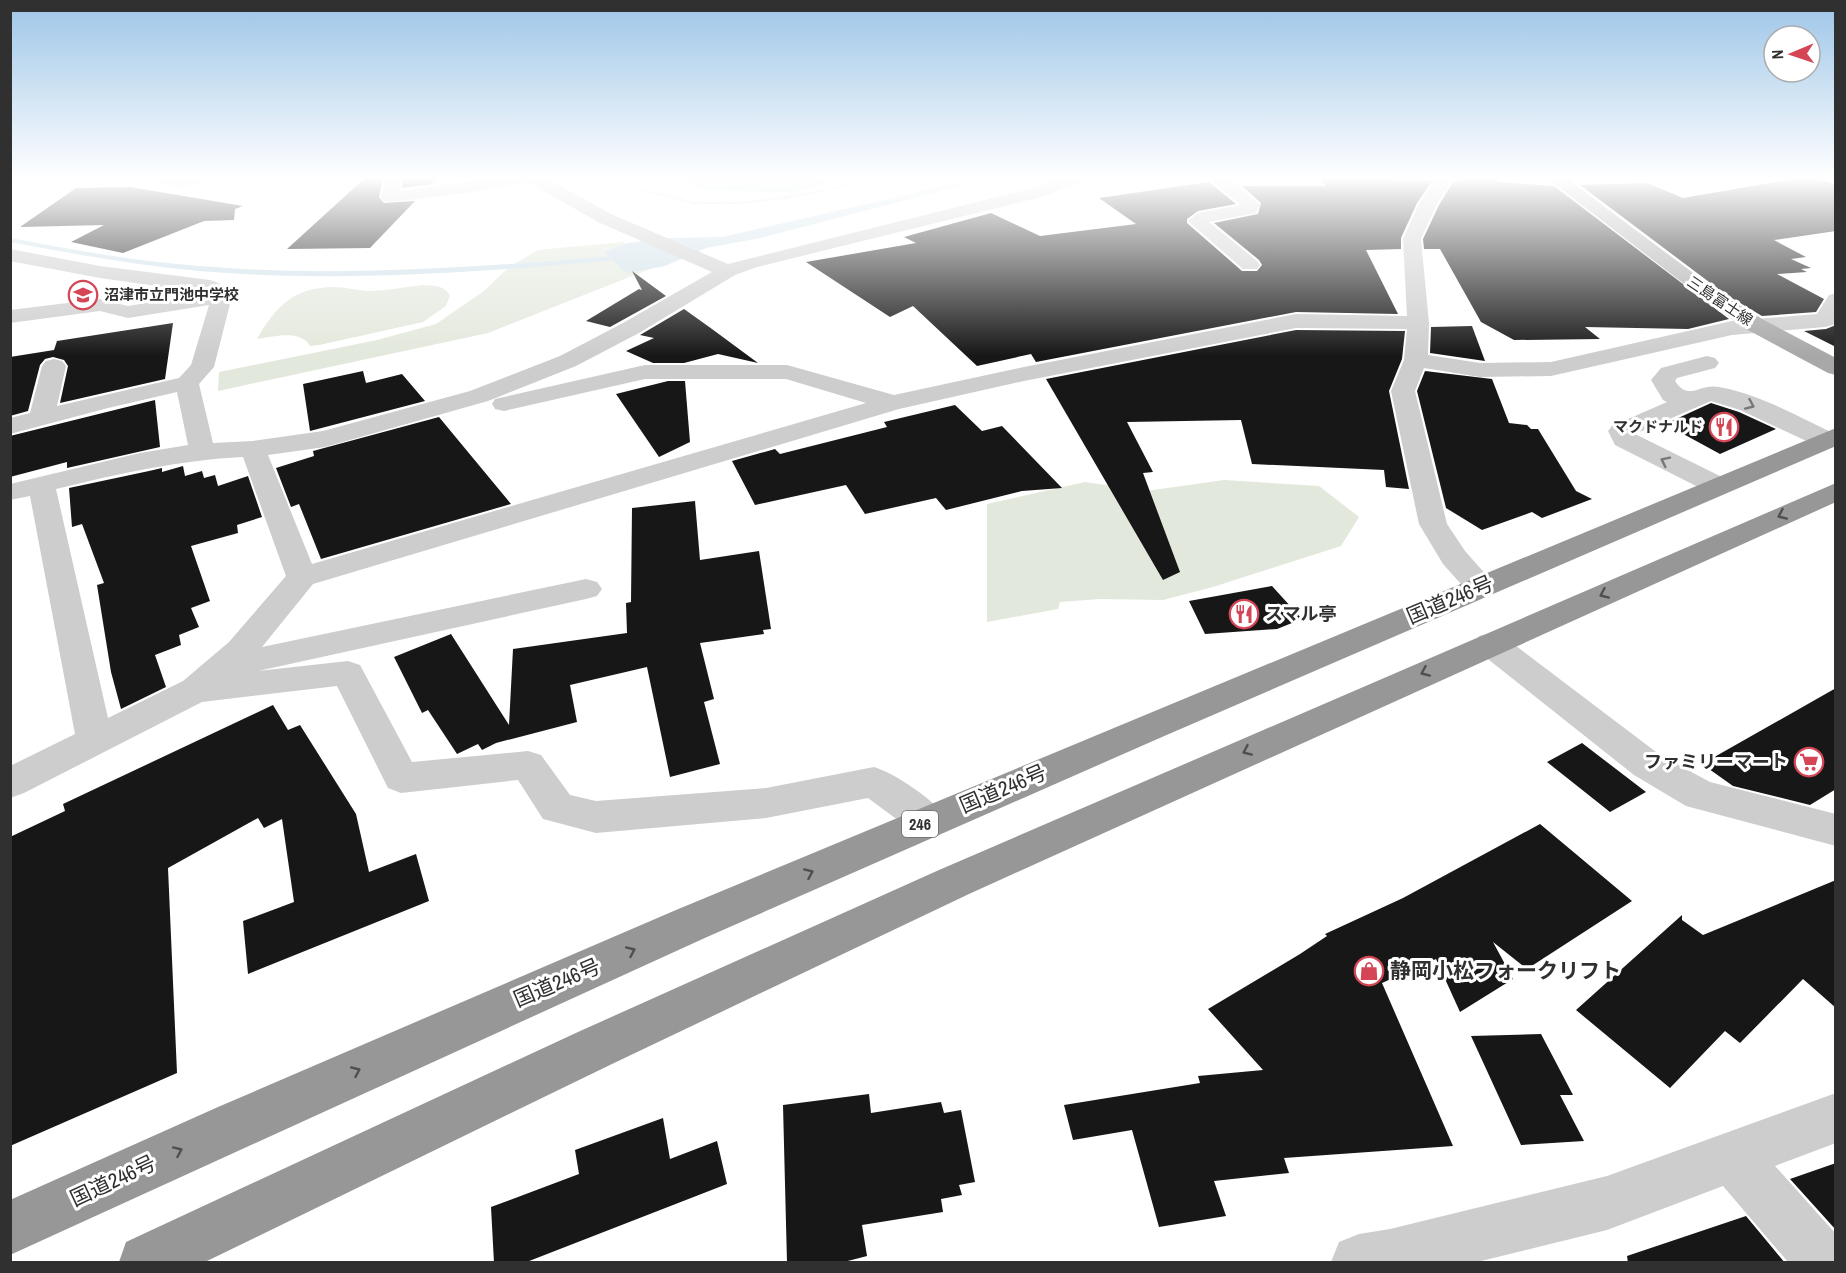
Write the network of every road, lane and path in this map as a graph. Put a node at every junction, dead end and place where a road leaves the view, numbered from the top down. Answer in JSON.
{"nodes":[{"id":1,"x":647,"y":237,"type":"edge"},
{"id":2,"x":853,"y":237,"type":"edge"},
{"id":3,"x":1216,"y":237,"type":"edge"},
{"id":4,"x":1413,"y":237,"type":"edge"},
{"id":5,"x":1635,"y":237,"type":"edge"},
{"id":6,"x":10,"y":255,"type":"edge"},
{"id":7,"x":1250,"y":265,"type":"dead end"},
{"id":8,"x":728,"y":271,"type":"junction"},
{"id":9,"x":222,"y":296,"type":"junction"},
{"id":10,"x":1836,"y":299,"type":"edge"},
{"id":11,"x":10,"y":316,"type":"edge"},
{"id":12,"x":1418,"y":323,"type":"junction"},
{"id":13,"x":1756,"y":325,"type":"junction"},
{"id":14,"x":1416,"y":360,"type":"junction"},
{"id":15,"x":1707,"y":363,"type":"dead end"},
{"id":16,"x":54,"y":366,"type":"dead end"},
{"id":17,"x":1836,"y":368,"type":"edge"},
{"id":18,"x":187,"y":383,"type":"junction"},
{"id":19,"x":1689,"y":401,"type":"junction"},
{"id":20,"x":893,"y":403,"type":"junction"},
{"id":21,"x":42,"y":417,"type":"junction"},
{"id":22,"x":10,"y":426,"type":"edge"},
{"id":23,"x":358,"y":430,"type":"junction"},
{"id":24,"x":1831,"y":438,"type":"edge"},
{"id":25,"x":253,"y":449,"type":"junction"},
{"id":26,"x":202,"y":451,"type":"junction"},
{"id":27,"x":41,"y":483,"type":"junction"},
{"id":28,"x":1718,"y":486,"type":"junction"},
{"id":29,"x":1836,"y":491,"type":"edge"},
{"id":30,"x":10,"y":492,"type":"edge"},
{"id":31,"x":302,"y":577,"type":"junction"},
{"id":32,"x":586,"y":588,"type":"dead end"},
{"id":33,"x":1481,"y":588,"type":"junction"},
{"id":34,"x":1491,"y":644,"type":"junction"},
{"id":35,"x":224,"y":665,"type":"junction"},
{"id":36,"x":195,"y":690,"type":"junction"},
{"id":37,"x":95,"y":741,"type":"junction"},
{"id":38,"x":10,"y":783,"type":"edge"},
{"id":39,"x":928,"y":821,"type":"junction"},
{"id":40,"x":1836,"y":830,"type":"edge"},
{"id":41,"x":1836,"y":1118,"type":"edge"},
{"id":42,"x":1733,"y":1157,"type":"junction"},
{"id":43,"x":10,"y":1228,"type":"edge"},
{"id":44,"x":1447,"y":1253,"type":"edge"},
{"id":45,"x":146,"y":1263,"type":"edge"},
{"id":46,"x":1359,"y":1263,"type":"edge"},
{"id":47,"x":1823,"y":1263,"type":"edge"}],
"edges":[{"from":1,"to":8,"type":"street"},
{"from":2,"to":8,"type":"street"},
{"from":3,"to":7,"type":"street"},
{"from":4,"to":12,"type":"street"},
{"from":5,"to":13,"type":"main road","name":"三島富士線"},
{"from":6,"to":9,"type":"street"},
{"from":8,"to":23,"type":"street"},
{"from":9,"to":11,"type":"street"},
{"from":9,"to":18,"type":"street"},
{"from":10,"to":13,"type":"street"},
{"from":12,"to":14,"type":"street"},
{"from":12,"to":20,"type":"street"},
{"from":13,"to":14,"type":"street"},
{"from":13,"to":17,"type":"main road","name":"三島富士線"},
{"from":14,"to":33,"type":"street"},
{"from":15,"to":19,"type":"street"},
{"from":16,"to":21,"type":"street"},
{"from":18,"to":21,"type":"street"},
{"from":18,"to":26,"type":"street"},
{"from":19,"to":24,"type":"street","one_way":true},
{"from":28,"to":19,"type":"street","one_way":true},
{"from":20,"to":23,"type":"street"},
{"from":20,"to":31,"type":"street"},
{"from":21,"to":22,"type":"street"},
{"from":23,"to":25,"type":"street"},
{"from":24,"to":28,"type":"highway","name":"国道246号","number":"246"},
{"from":25,"to":26,"type":"street"},
{"from":25,"to":31,"type":"street"},
{"from":26,"to":27,"type":"street"},
{"from":27,"to":30,"type":"street"},
{"from":27,"to":37,"type":"street"},
{"from":28,"to":33,"type":"highway","name":"国道246号","number":"246"},
{"from":29,"to":34,"type":"highway","one_way":true},
{"from":31,"to":35,"type":"street"},
{"from":32,"to":35,"type":"street"},
{"from":33,"to":39,"type":"highway","name":"国道246号","number":"246"},
{"from":34,"to":40,"type":"street"},
{"from":34,"to":45,"type":"highway","one_way":true},
{"from":35,"to":36,"type":"street"},
{"from":36,"to":37,"type":"street"},
{"from":36,"to":39,"type":"street"},
{"from":37,"to":38,"type":"street"},
{"from":43,"to":39,"type":"highway","name":"国道246号","number":"246","one_way":true},
{"from":41,"to":42,"type":"street"},
{"from":42,"to":44,"type":"street"},
{"from":42,"to":47,"type":"street"},
{"from":44,"to":46,"type":"street"}]}
